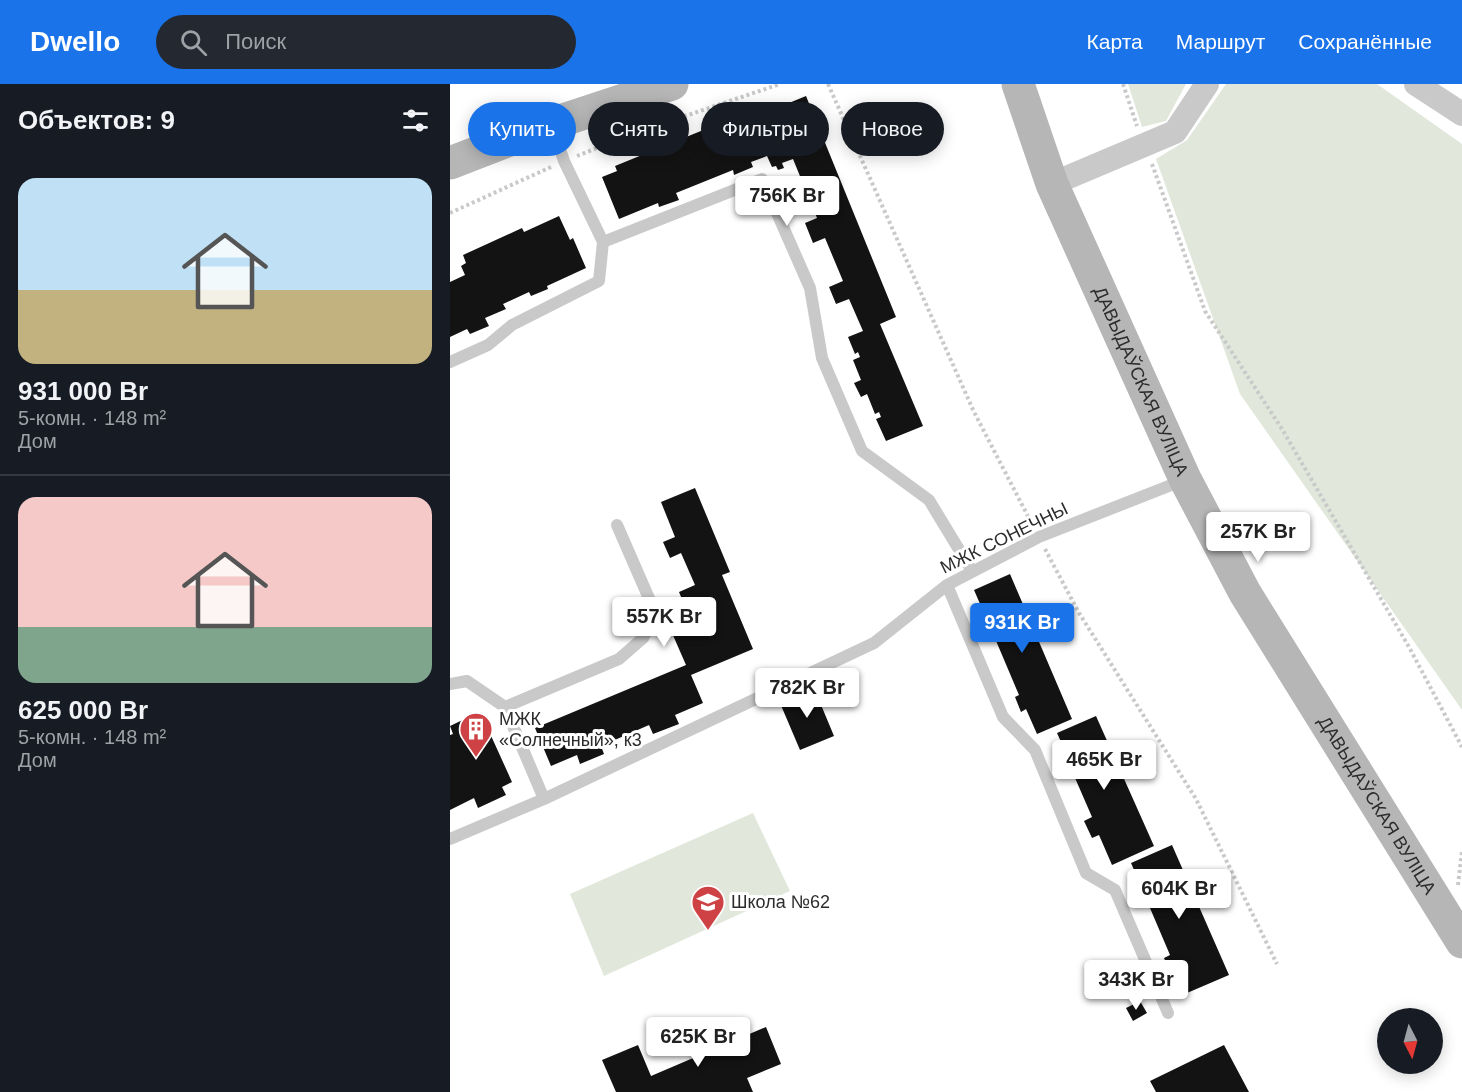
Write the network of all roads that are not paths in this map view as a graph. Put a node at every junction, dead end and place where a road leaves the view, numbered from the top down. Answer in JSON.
{"nodes":[{"id":1,"x":672,"y":84,"type":"edge"},
{"id":2,"x":1018,"y":84,"type":"edge"},
{"id":3,"x":1207,"y":84,"type":"edge"},
{"id":4,"x":1416,"y":84,"type":"edge"},
{"id":5,"x":1462,"y":114,"type":"edge"},
{"id":6,"x":576,"y":116,"type":"edge"},
{"id":7,"x":468,"y":156,"type":"edge"},
{"id":8,"x":562,"y":156,"type":"edge"},
{"id":9,"x":450,"y":163,"type":"edge"},
{"id":10,"x":1052,"y":184,"type":"junction"},
{"id":11,"x":603,"y":242,"type":"junction"},
{"id":12,"x":450,"y":362,"type":"edge"},
{"id":13,"x":1185,"y":479,"type":"junction"},
{"id":14,"x":617,"y":525,"type":"dead end"},
{"id":15,"x":972,"y":571,"type":"junction"},
{"id":16,"x":947,"y":585,"type":"junction"},
{"id":17,"x":450,"y":684,"type":"edge"},
{"id":18,"x":505,"y":707,"type":"junction"},
{"id":19,"x":544,"y":799,"type":"junction"},
{"id":20,"x":450,"y":839,"type":"edge"},
{"id":21,"x":1462,"y":942,"type":"edge"},
{"id":22,"x":1168,"y":1012,"type":"dead end"}],
"edges":[{"from":1,"to":6,"type":"street"},
{"from":2,"to":10,"type":"street","name":"ДАВЫДАЎСКАЯ ВУЛІЦА"},
{"from":3,"to":10,"type":"street"},
{"from":4,"to":5,"type":"street"},
{"from":7,"to":9,"type":"street"},
{"from":8,"to":11,"type":"lane"},
{"from":10,"to":13,"type":"street","name":"ДАВЫДАЎСКАЯ ВУЛІЦА"},
{"from":11,"to":12,"type":"lane"},
{"from":11,"to":15,"type":"lane"},
{"from":13,"to":15,"type":"lane","name":"МЖК СОНЕЧНЫ"},
{"from":13,"to":21,"type":"street","name":"ДАВЫДАЎСКАЯ ВУЛІЦА"},
{"from":14,"to":18,"type":"lane"},
{"from":15,"to":16,"type":"lane","name":"МЖК СОНЕЧНЫ"},
{"from":16,"to":19,"type":"lane","name":"МЖК СОНЕЧНЫ"},
{"from":16,"to":22,"type":"lane"},
{"from":17,"to":18,"type":"lane"},
{"from":18,"to":19,"type":"lane"},
{"from":19,"to":20,"type":"lane","name":"МЖК СОНЕЧНЫ"}]}
